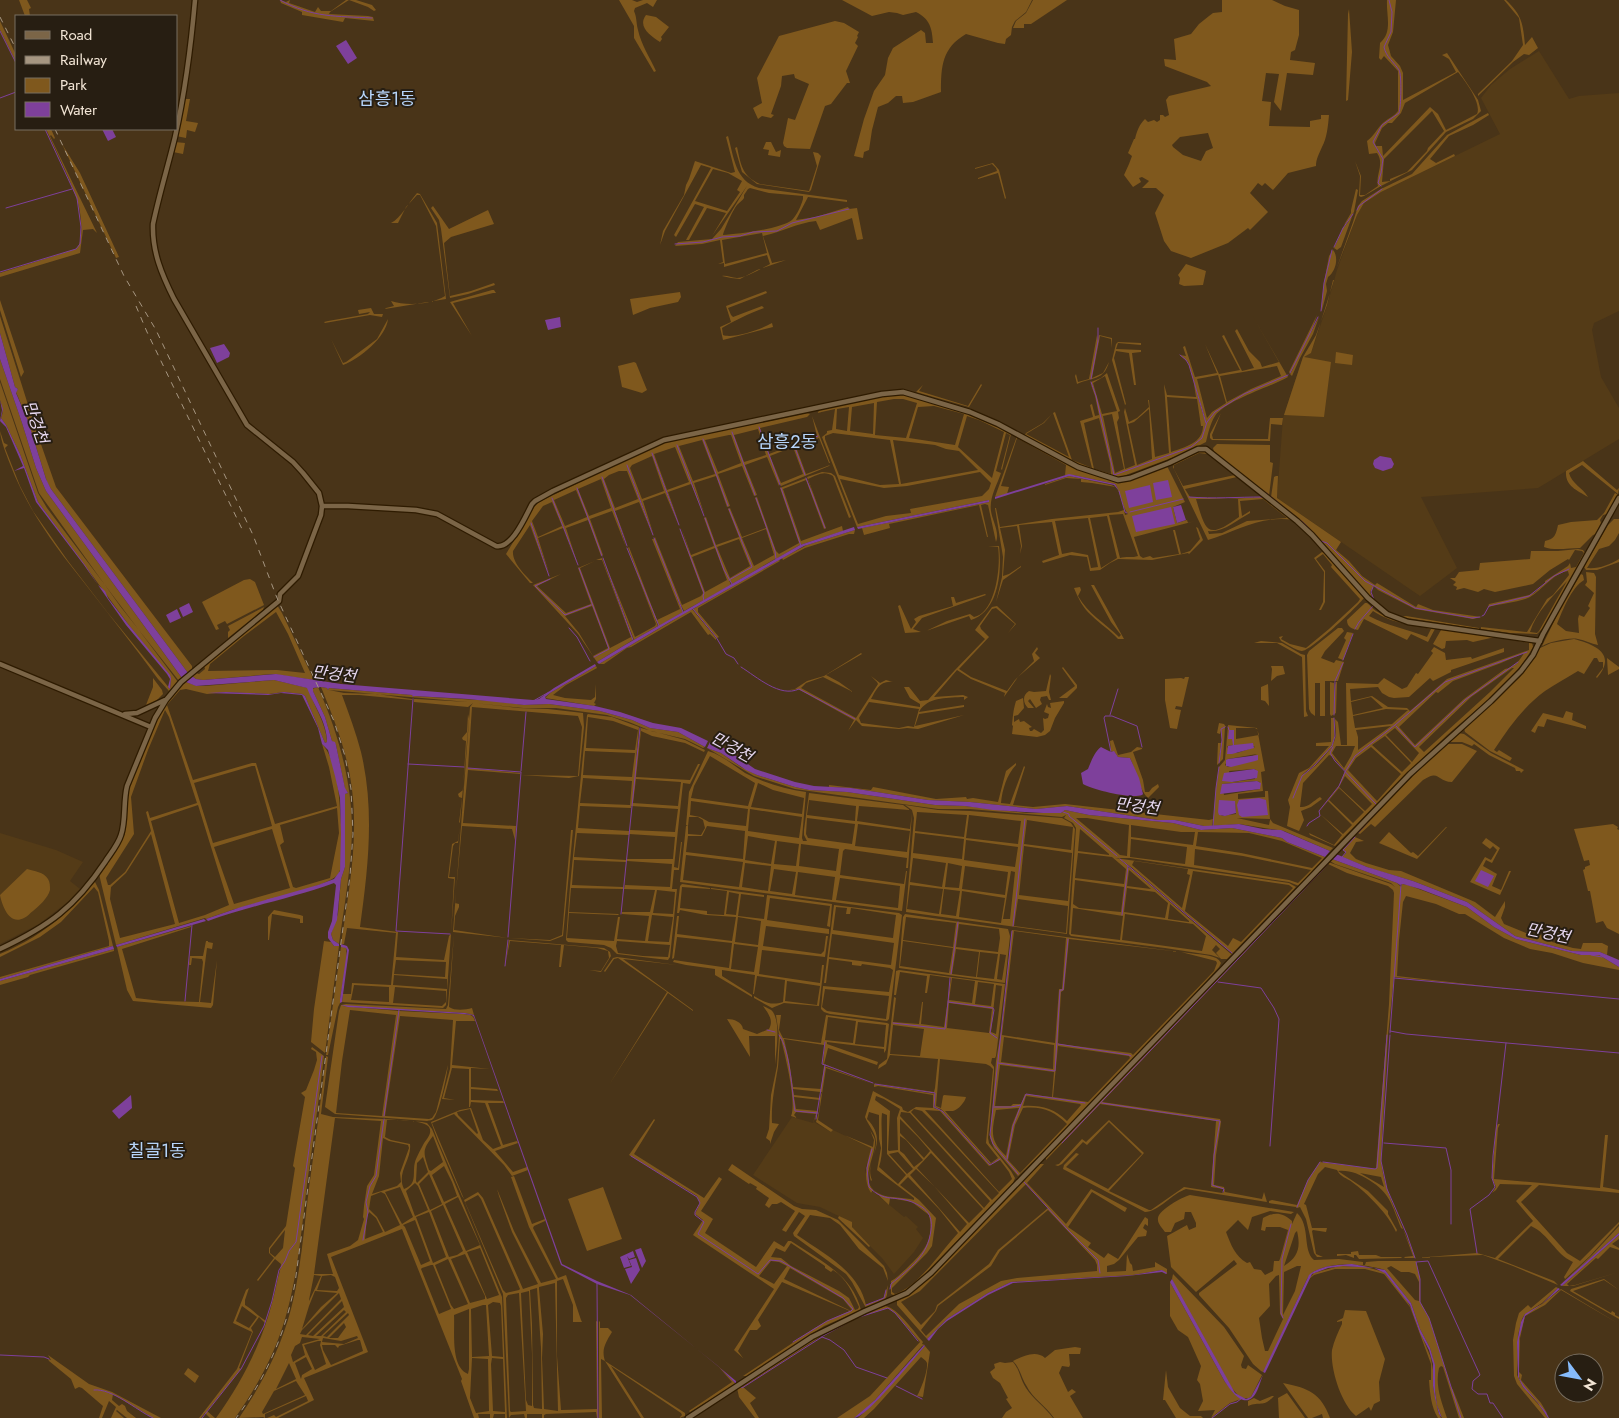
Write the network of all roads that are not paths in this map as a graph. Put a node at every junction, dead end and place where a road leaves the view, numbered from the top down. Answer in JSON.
{"nodes":[{"id":1,"x":195,"y":0,"type":"edge"},
{"id":2,"x":178,"y":118,"type":"edge"},
{"id":3,"x":176,"y":130,"type":"edge"},
{"id":4,"x":1619,"y":498,"type":"edge"},
{"id":5,"x":322,"y":506,"type":"junction"},
{"id":6,"x":1540,"y":641,"type":"junction"},
{"id":7,"x":0,"y":664,"type":"edge"},
{"id":8,"x":166,"y":700,"type":"junction"},
{"id":9,"x":124,"y":715,"type":"junction"},
{"id":10,"x":151,"y":727,"type":"junction"},
{"id":11,"x":0,"y":949,"type":"edge"},
{"id":12,"x":688,"y":1418,"type":"edge"}],
"edges":[{"from":1,"to":2,"type":"street"},
{"from":3,"to":5,"type":"street"},
{"from":4,"to":6,"type":"street"},
{"from":5,"to":6,"type":"street"},
{"from":5,"to":8,"type":"street"},
{"from":6,"to":12,"type":"street"},
{"from":7,"to":9,"type":"street"},
{"from":8,"to":9,"type":"street"},
{"from":8,"to":10,"type":"street"},
{"from":9,"to":10,"type":"street"},
{"from":10,"to":11,"type":"street"}]}
